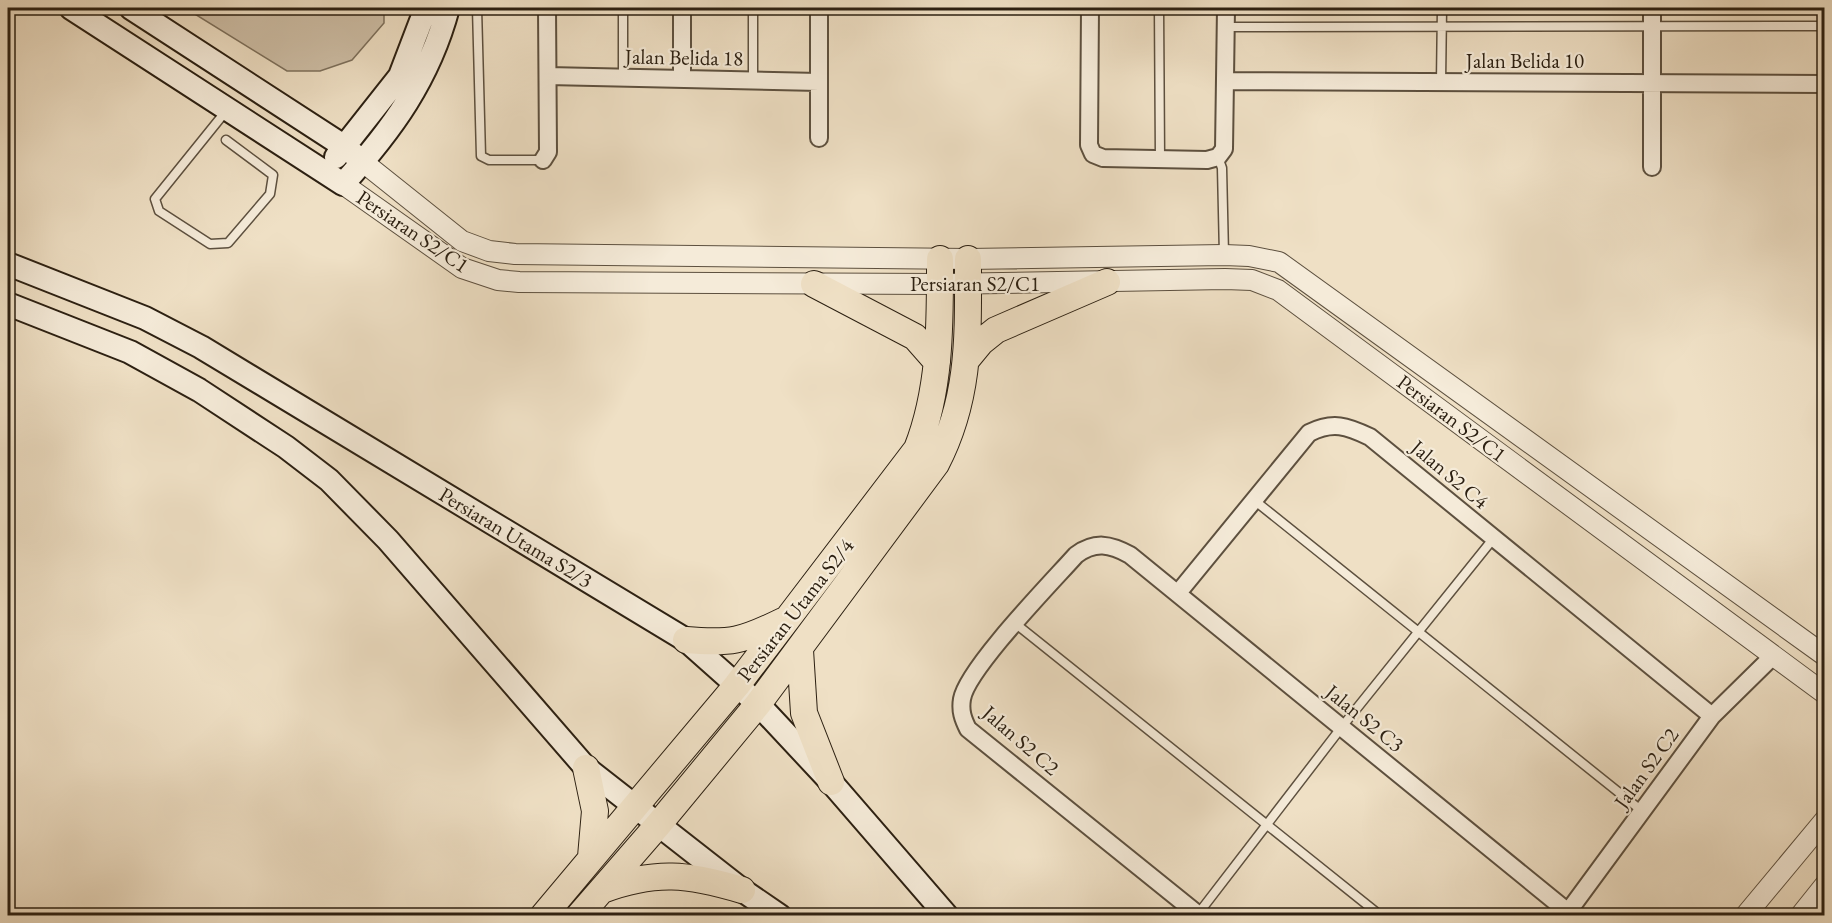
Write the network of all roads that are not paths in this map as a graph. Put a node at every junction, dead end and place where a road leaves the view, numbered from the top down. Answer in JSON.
{"nodes":[{"id":1,"x":71,"y":8,"type":"edge"},
{"id":2,"x":131,"y":8,"type":"edge"},
{"id":3,"x":426,"y":8,"type":"edge"},
{"id":4,"x":448,"y":8,"type":"edge"},
{"id":5,"x":477,"y":8,"type":"edge"},
{"id":6,"x":547,"y":8,"type":"edge"},
{"id":7,"x":623,"y":8,"type":"edge"},
{"id":8,"x":682,"y":8,"type":"edge"},
{"id":9,"x":753,"y":8,"type":"edge"},
{"id":10,"x":819,"y":8,"type":"edge"},
{"id":11,"x":1090,"y":8,"type":"edge"},
{"id":12,"x":1159,"y":8,"type":"edge"},
{"id":13,"x":1226,"y":8,"type":"edge"},
{"id":14,"x":1442,"y":8,"type":"edge"},
{"id":15,"x":1652,"y":8,"type":"edge"},
{"id":16,"x":1824,"y":26,"type":"edge"},
{"id":17,"x":1226,"y":27,"type":"junction"},
{"id":18,"x":1652,"y":27,"type":"junction"},
{"id":19,"x":1441,"y":28,"type":"junction"},
{"id":20,"x":548,"y":76,"type":"junction"},
{"id":21,"x":624,"y":78,"type":"junction"},
{"id":22,"x":682,"y":79,"type":"junction"},
{"id":23,"x":753,"y":81,"type":"junction"},
{"id":24,"x":1225,"y":81,"type":"junction"},
{"id":25,"x":819,"y":82,"type":"junction"},
{"id":26,"x":1441,"y":83,"type":"junction"},
{"id":27,"x":1652,"y":83,"type":"junction"},
{"id":28,"x":1824,"y":84,"type":"edge"},
{"id":29,"x":228,"y":108,"type":"junction"},
{"id":30,"x":819,"y":138,"type":"dead end"},
{"id":31,"x":226,"y":140,"type":"dead end"},
{"id":32,"x":345,"y":147,"type":"junction"},
{"id":33,"x":1218,"y":157,"type":"junction"},
{"id":34,"x":1160,"y":159,"type":"junction"},
{"id":35,"x":543,"y":160,"type":"joint"},
{"id":36,"x":363,"y":162,"type":"junction"},
{"id":37,"x":1652,"y":166,"type":"dead end"},
{"id":38,"x":323,"y":171,"type":"junction"},
{"id":39,"x":343,"y":184,"type":"junction"},
{"id":40,"x":1224,"y":255,"type":"junction"},
{"id":41,"x":8,"y":264,"type":"edge"},
{"id":42,"x":940,"y":271,"type":"junction"},
{"id":43,"x":968,"y":271,"type":"junction"},
{"id":44,"x":1225,"y":279,"type":"junction"},
{"id":45,"x":1107,"y":282,"type":"junction"},
{"id":46,"x":814,"y":284,"type":"junction"},
{"id":47,"x":8,"y":304,"type":"edge"},
{"id":48,"x":967,"y":359,"type":"junction"},
{"id":49,"x":937,"y":362,"type":"junction"},
{"id":50,"x":1254,"y":500,"type":"junction"},
{"id":51,"x":1493,"y":539,"type":"junction"},
{"id":52,"x":1130,"y":555,"type":"joint"},
{"id":53,"x":1178,"y":593,"type":"junction"},
{"id":54,"x":791,"y":617,"type":"junction"},
{"id":55,"x":1016,"y":624,"type":"junction"},
{"id":56,"x":1418,"y":631,"type":"junction"},
{"id":57,"x":686,"y":640,"type":"junction"},
{"id":58,"x":800,"y":650,"type":"junction"},
{"id":59,"x":1824,"y":655,"type":"edge"},
{"id":60,"x":1773,"y":656,"type":"junction"},
{"id":61,"x":737,"y":685,"type":"junction"},
{"id":62,"x":1824,"y":693,"type":"edge"},
{"id":63,"x":758,"y":704,"type":"junction"},
{"id":64,"x":1712,"y":716,"type":"junction"},
{"id":65,"x":1341,"y":728,"type":"junction"},
{"id":66,"x":586,"y":768,"type":"junction"},
{"id":67,"x":831,"y":782,"type":"junction"},
{"id":68,"x":635,"y":807,"type":"junction"},
{"id":69,"x":1642,"y":811,"type":"junction"},
{"id":70,"x":1824,"y":821,"type":"edge"},
{"id":71,"x":658,"y":825,"type":"junction"},
{"id":72,"x":1267,"y":826,"type":"junction"},
{"id":73,"x":591,"y":857,"type":"junction"},
{"id":74,"x":1824,"y":886,"type":"edge"},
{"id":75,"x":741,"y":890,"type":"junction"},
{"id":76,"x":598,"y":891,"type":"junction"},
{"id":77,"x":1569,"y":914,"type":"edge"},
{"id":78,"x":543,"y":915,"type":"edge"},
{"id":79,"x":579,"y":915,"type":"edge"},
{"id":80,"x":780,"y":915,"type":"edge"},
{"id":81,"x":947,"y":915,"type":"edge"},
{"id":82,"x":1199,"y":915,"type":"edge"},
{"id":83,"x":1381,"y":915,"type":"edge"},
{"id":84,"x":1745,"y":915,"type":"edge"},
{"id":85,"x":1800,"y":915,"type":"edge"}],
"edges":[{"from":1,"to":29,"type":"main road","name":"Persiaran S2/C1"},
{"from":2,"to":32,"type":"main road"},
{"from":3,"to":32,"type":"main road"},
{"from":4,"to":36,"type":"main road"},
{"from":5,"to":35,"type":"lane"},
{"from":6,"to":20,"type":"street"},
{"from":7,"to":21,"type":"lane"},
{"from":8,"to":22,"type":"street"},
{"from":9,"to":23,"type":"lane"},
{"from":10,"to":25,"type":"street"},
{"from":11,"to":34,"type":"street"},
{"from":12,"to":34,"type":"lane"},
{"from":13,"to":17,"type":"street"},
{"from":14,"to":19,"type":"lane"},
{"from":15,"to":18,"type":"street"},
{"from":16,"to":18,"type":"lane"},
{"from":17,"to":19,"type":"lane"},
{"from":17,"to":24,"type":"street"},
{"from":18,"to":19,"type":"lane"},
{"from":18,"to":27,"type":"street"},
{"from":19,"to":26,"type":"lane"},
{"from":20,"to":21,"type":"street","name":"Jalan Belida 18"},
{"from":20,"to":35,"type":"street"},
{"from":21,"to":22,"type":"street","name":"Jalan Belida 18"},
{"from":22,"to":23,"type":"street","name":"Jalan Belida 18"},
{"from":23,"to":25,"type":"street","name":"Jalan Belida 18"},
{"from":24,"to":26,"type":"street","name":"Jalan Belida 10"},
{"from":24,"to":33,"type":"street"},
{"from":25,"to":30,"type":"street"},
{"from":26,"to":27,"type":"street","name":"Jalan Belida 10"},
{"from":27,"to":28,"type":"street","name":"Jalan Belida 10"},
{"from":27,"to":37,"type":"street"},
{"from":29,"to":31,"type":"lane"},
{"from":29,"to":38,"type":"main road","name":"Persiaran S2/C1"},
{"from":32,"to":36,"type":"main road"},
{"from":32,"to":38,"type":"main road"},
{"from":33,"to":34,"type":"street"},
{"from":33,"to":40,"type":"lane"},
{"from":36,"to":39,"type":"main road"},
{"from":36,"to":42,"type":"street","name":"Persiaran S2/C1"},
{"from":38,"to":39,"type":"main road","name":"Persiaran S2/C1"},
{"from":39,"to":46,"type":"street","name":"Persiaran S2/C1"},
{"from":40,"to":43,"type":"street","name":"Persiaran S2/C1"},
{"from":40,"to":44,"type":"street"},
{"from":40,"to":59,"type":"street","name":"Persiaran S2/C1"},
{"from":41,"to":57,"type":"main road","name":"Persiaran Utama S2/3"},
{"from":42,"to":43,"type":"street","name":"Persiaran S2/C1"},
{"from":42,"to":46,"type":"street","name":"Persiaran S2/C1"},
{"from":42,"to":49,"type":"main road","name":"Persiaran Utama S2/4"},
{"from":43,"to":45,"type":"street","name":"Persiaran S2/C1"},
{"from":43,"to":48,"type":"main road","name":"Persiaran Utama S2/4"},
{"from":44,"to":45,"type":"street","name":"Persiaran S2/C1"},
{"from":44,"to":60,"type":"street","name":"Persiaran S2/C1"},
{"from":45,"to":48,"type":"main road"},
{"from":46,"to":49,"type":"main road"},
{"from":47,"to":66,"type":"main road"},
{"from":48,"to":58,"type":"main road","name":"Persiaran Utama S2/4"},
{"from":49,"to":54,"type":"main road","name":"Persiaran Utama S2/4"},
{"from":50,"to":51,"type":"street","name":"Jalan S2 C4"},
{"from":50,"to":53,"type":"street","name":"Jalan S2 C4"},
{"from":50,"to":56,"type":"lane"},
{"from":51,"to":56,"type":"lane"},
{"from":51,"to":64,"type":"street","name":"Jalan S2 C4"},
{"from":52,"to":53,"type":"street","name":"Jalan S2 C3"},
{"from":52,"to":55,"type":"street","name":"Jalan S2 C2"},
{"from":53,"to":65,"type":"street","name":"Jalan S2 C3"},
{"from":54,"to":57,"type":"main road"},
{"from":54,"to":61,"type":"main road","name":"Persiaran Utama S2/4"},
{"from":55,"to":72,"type":"lane"},
{"from":55,"to":82,"type":"street","name":"Jalan S2 C2"},
{"from":56,"to":65,"type":"lane"},
{"from":56,"to":69,"type":"lane"},
{"from":57,"to":61,"type":"main road","name":"Persiaran Utama S2/3"},
{"from":58,"to":63,"type":"main road","name":"Persiaran Utama S2/4"},
{"from":58,"to":67,"type":"main road"},
{"from":60,"to":62,"type":"street","name":"Persiaran S2/C1"},
{"from":60,"to":64,"type":"street","name":"Jalan S2 C2"},
{"from":61,"to":63,"type":"main road","name":"Persiaran Utama S2/3"},
{"from":61,"to":68,"type":"main road","name":"Persiaran Utama S2/4"},
{"from":63,"to":67,"type":"main road","name":"Persiaran Utama S2/3"},
{"from":63,"to":71,"type":"main road","name":"Persiaran Utama S2/4"},
{"from":64,"to":69,"type":"street","name":"Jalan S2 C2"},
{"from":65,"to":72,"type":"lane"},
{"from":65,"to":77,"type":"street","name":"Jalan S2 C3"},
{"from":66,"to":68,"type":"main road"},
{"from":66,"to":73,"type":"main road"},
{"from":67,"to":81,"type":"main road","name":"Persiaran Utama S2/3"},
{"from":68,"to":71,"type":"main road"},
{"from":68,"to":73,"type":"main road","name":"Persiaran Utama S2/4"},
{"from":69,"to":77,"type":"street","name":"Jalan S2 C2"},
{"from":70,"to":84,"type":"street"},
{"from":71,"to":75,"type":"main road"},
{"from":71,"to":76,"type":"main road","name":"Persiaran Utama S2/4"},
{"from":72,"to":82,"type":"lane"},
{"from":72,"to":83,"type":"lane"},
{"from":73,"to":78,"type":"main road","name":"Persiaran Utama S2/4"},
{"from":74,"to":85,"type":"street"},
{"from":75,"to":76,"type":"main road"},
{"from":75,"to":80,"type":"main road"},
{"from":76,"to":79,"type":"main road","name":"Persiaran Utama S2/4"}]}
